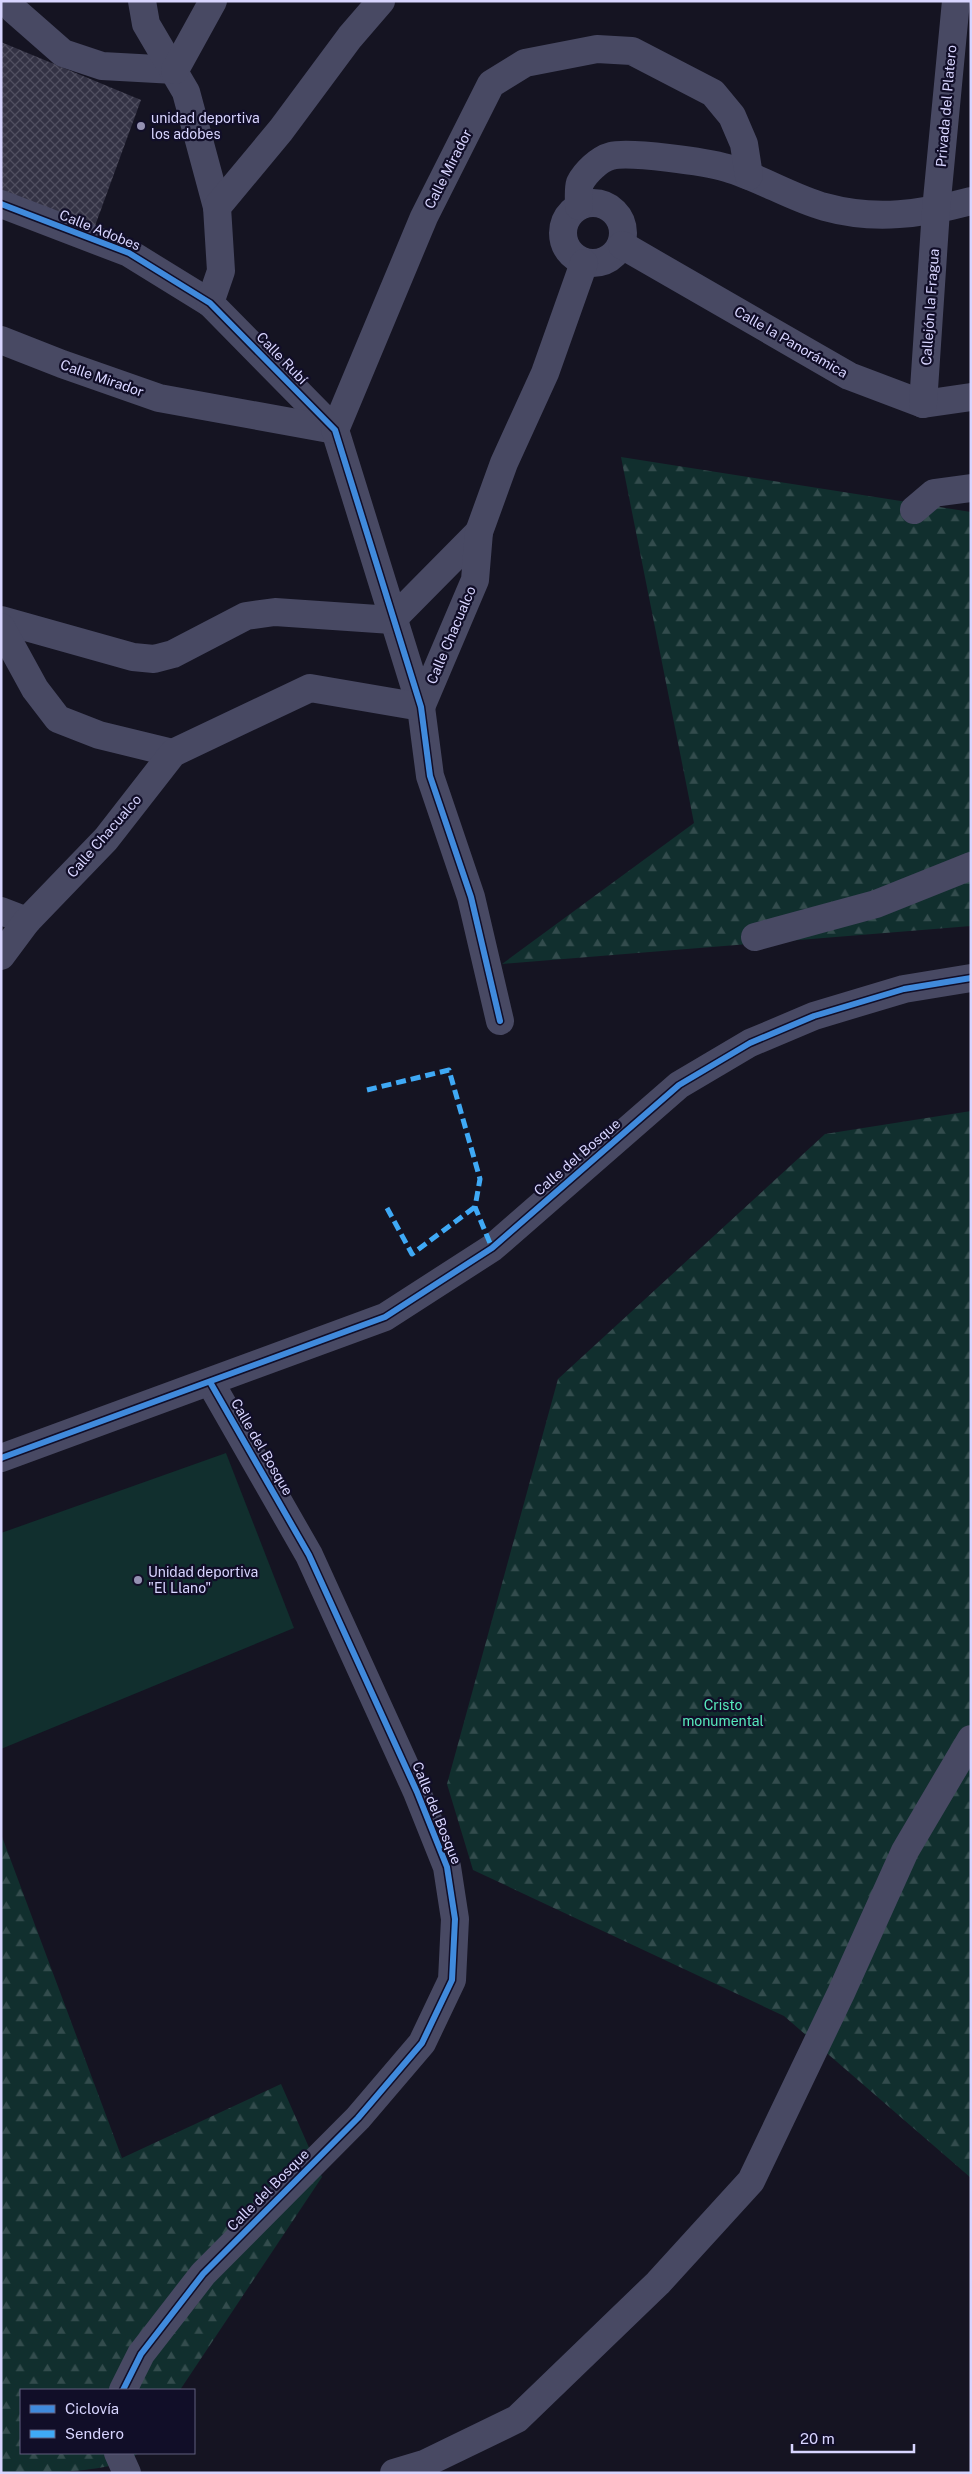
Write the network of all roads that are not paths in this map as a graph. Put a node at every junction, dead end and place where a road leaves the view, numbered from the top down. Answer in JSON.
{"nodes":[{"id":1,"x":8,"y":1,"type":"edge"},
{"id":2,"x":142,"y":1,"type":"edge"},
{"id":3,"x":213,"y":1,"type":"edge"},
{"id":4,"x":381,"y":1,"type":"edge"},
{"id":5,"x":956,"y":1,"type":"edge"},
{"id":6,"x":175,"y":70,"type":"junction"},
{"id":7,"x":749,"y":176,"type":"junction"},
{"id":8,"x":971,"y":201,"type":"edge"},
{"id":9,"x":1,"y":204,"type":"edge"},
{"id":10,"x":579,"y":206,"type":"junction"},
{"id":11,"x":217,"y":208,"type":"junction"},
{"id":12,"x":936,"y":210,"type":"junction"},
{"id":13,"x":622,"y":245,"type":"junction"},
{"id":14,"x":584,"y":263,"type":"junction"},
{"id":15,"x":210,"y":303,"type":"junction"},
{"id":16,"x":1,"y":340,"type":"edge"},
{"id":17,"x":971,"y":397,"type":"edge"},
{"id":18,"x":923,"y":404,"type":"junction"},
{"id":19,"x":335,"y":430,"type":"junction"},
{"id":20,"x":971,"y":488,"type":"edge"},
{"id":21,"x":914,"y":510,"type":"dead end"},
{"id":22,"x":479,"y":532,"type":"junction"},
{"id":23,"x":1,"y":620,"type":"edge"},
{"id":24,"x":392,"y":620,"type":"junction"},
{"id":25,"x":1,"y":627,"type":"edge"},
{"id":26,"x":421,"y":707,"type":"junction"},
{"id":27,"x":173,"y":753,"type":"junction"},
{"id":28,"x":971,"y":866,"type":"edge"},
{"id":29,"x":1,"y":911,"type":"edge"},
{"id":30,"x":27,"y":921,"type":"junction"},
{"id":31,"x":755,"y":937,"type":"dead end"},
{"id":32,"x":1,"y":956,"type":"edge"},
{"id":33,"x":971,"y":978,"type":"edge"},
{"id":34,"x":500,"y":1020,"type":"dead end"},
{"id":35,"x":210,"y":1382,"type":"junction"},
{"id":36,"x":1,"y":1458,"type":"edge"},
{"id":37,"x":971,"y":1739,"type":"edge"},
{"id":38,"x":124,"y":2389,"type":"edge"},
{"id":39,"x":118,"y":2454,"type":"edge"},
{"id":40,"x":127,"y":2473,"type":"edge"},
{"id":41,"x":394,"y":2473,"type":"edge"}],
"edges":[{"from":1,"to":6,"type":"street"},
{"from":2,"to":6,"type":"street"},
{"from":3,"to":6,"type":"street"},
{"from":4,"to":11,"type":"street"},
{"from":5,"to":12,"type":"street","name":"Privada del Platero"},
{"from":6,"to":11,"type":"street"},
{"from":7,"to":10,"type":"street"},
{"from":7,"to":12,"type":"street"},
{"from":7,"to":19,"type":"street","name":"Calle Mirador"},
{"from":8,"to":12,"type":"street"},
{"from":9,"to":15,"type":"street","name":"Calle Adobes"},
{"from":10,"to":13,"type":"street"},
{"from":10,"to":14,"type":"street"},
{"from":11,"to":15,"type":"street"},
{"from":12,"to":18,"type":"street","name":"Callejón la Fragua"},
{"from":13,"to":14,"type":"street"},
{"from":13,"to":18,"type":"street","name":"Calle la Panorámica"},
{"from":14,"to":22,"type":"street","name":"Calle Chacualco"},
{"from":15,"to":19,"type":"street","name":"Calle Rubí"},
{"from":16,"to":19,"type":"street","name":"Calle Mirador"},
{"from":17,"to":18,"type":"street","name":"Calle la Panorámica"},
{"from":19,"to":24,"type":"street"},
{"from":20,"to":21,"type":"street"},
{"from":22,"to":24,"type":"street"},
{"from":22,"to":26,"type":"street","name":"Calle Chacualco"},
{"from":23,"to":24,"type":"street"},
{"from":24,"to":26,"type":"street"},
{"from":25,"to":27,"type":"street"},
{"from":26,"to":27,"type":"street","name":"Calle Chacualco"},
{"from":26,"to":34,"type":"street"},
{"from":27,"to":30,"type":"street","name":"Calle Chacualco"},
{"from":28,"to":31,"type":"street"},
{"from":29,"to":30,"type":"street"},
{"from":30,"to":32,"type":"street","name":"Calle Chacualco"},
{"from":33,"to":35,"type":"street","name":"Calle del Bosque"},
{"from":35,"to":36,"type":"street","name":"Calle del Bosque"},
{"from":35,"to":38,"type":"street","name":"Calle del Bosque"},
{"from":37,"to":41,"type":"street"},
{"from":39,"to":40,"type":"street"}]}
